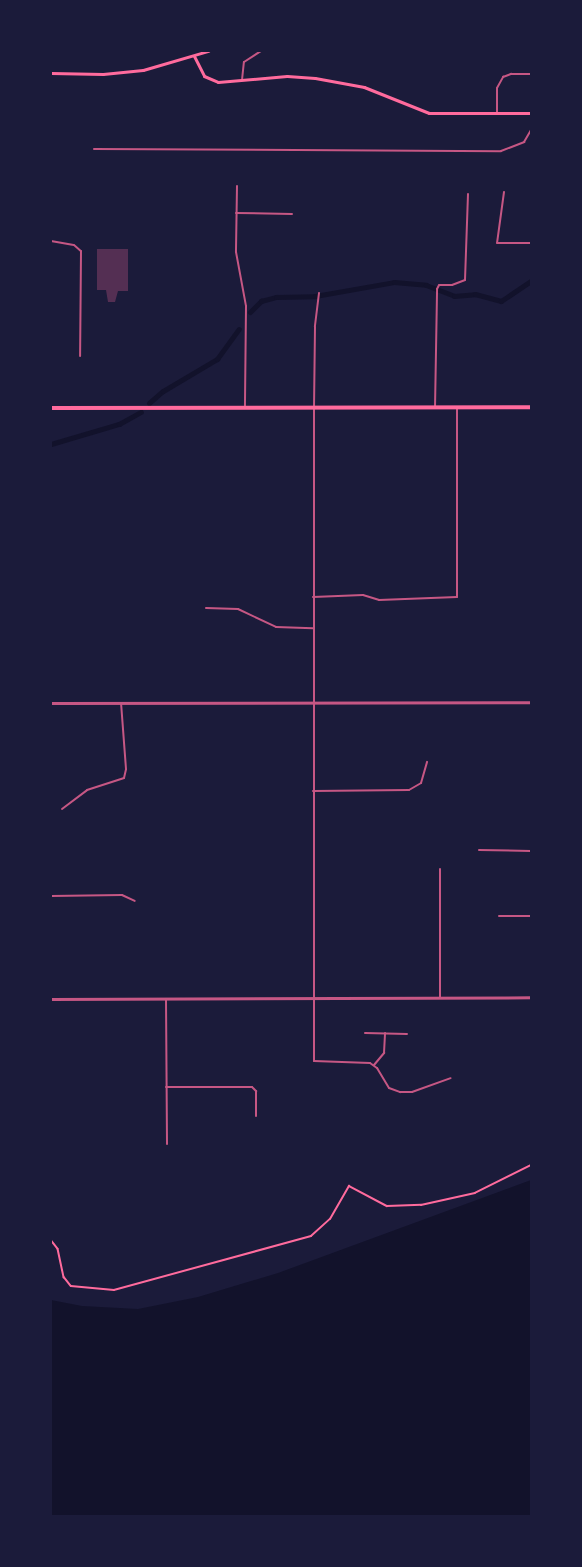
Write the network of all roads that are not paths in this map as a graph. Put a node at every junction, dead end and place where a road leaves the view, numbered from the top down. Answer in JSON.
{"nodes":[{"id":1,"x":192,"y":51,"type":"edge"},
{"id":2,"x":208,"y":51,"type":"edge"},
{"id":3,"x":261,"y":51,"type":"edge"},
{"id":4,"x":194,"y":56,"type":"junction"},
{"id":5,"x":53,"y":73,"type":"edge"},
{"id":6,"x":531,"y":74,"type":"edge"},
{"id":7,"x":242,"y":80,"type":"junction"},
{"id":8,"x":531,"y":113,"type":"edge"},
{"id":9,"x":497,"y":114,"type":"junction"},
{"id":10,"x":531,"y":130,"type":"edge"},
{"id":11,"x":94,"y":149,"type":"dead end"},
{"id":12,"x":237,"y":186,"type":"dead end"},
{"id":13,"x":504,"y":192,"type":"dead end"},
{"id":14,"x":468,"y":194,"type":"dead end"},
{"id":15,"x":236,"y":213,"type":"junction"},
{"id":16,"x":292,"y":214,"type":"dead end"},
{"id":17,"x":51,"y":241,"type":"edge"},
{"id":18,"x":531,"y":243,"type":"edge"},
{"id":19,"x":319,"y":293,"type":"dead end"},
{"id":20,"x":80,"y":356,"type":"dead end"},
{"id":21,"x":51,"y":408,"type":"edge"},
{"id":22,"x":245,"y":408,"type":"junction"},
{"id":23,"x":314,"y":408,"type":"junction"},
{"id":24,"x":435,"y":408,"type":"junction"},
{"id":25,"x":457,"y":408,"type":"junction"},
{"id":26,"x":531,"y":408,"type":"edge"},
{"id":27,"x":314,"y":597,"type":"junction"},
{"id":28,"x":206,"y":608,"type":"dead end"},
{"id":29,"x":314,"y":628,"type":"junction"},
{"id":30,"x":313,"y":702,"type":"junction"},
{"id":31,"x":531,"y":702,"type":"edge"},
{"id":32,"x":51,"y":703,"type":"edge"},
{"id":33,"x":121,"y":703,"type":"junction"},
{"id":34,"x":427,"y":762,"type":"dead end"},
{"id":35,"x":313,"y":791,"type":"junction"},
{"id":36,"x":62,"y":809,"type":"dead end"},
{"id":37,"x":480,"y":850,"type":"dead end"},
{"id":38,"x":531,"y":851,"type":"edge"},
{"id":39,"x":440,"y":869,"type":"dead end"},
{"id":40,"x":51,"y":896,"type":"edge"},
{"id":41,"x":135,"y":901,"type":"dead end"},
{"id":42,"x":499,"y":916,"type":"dead end"},
{"id":43,"x":531,"y":916,"type":"edge"},
{"id":44,"x":440,"y":997,"type":"junction"},
{"id":45,"x":531,"y":997,"type":"edge"},
{"id":46,"x":313,"y":998,"type":"junction"},
{"id":47,"x":51,"y":999,"type":"edge"},
{"id":48,"x":166,"y":999,"type":"junction"},
{"id":49,"x":365,"y":1033,"type":"dead end"},
{"id":50,"x":385,"y":1033,"type":"junction"},
{"id":51,"x":407,"y":1034,"type":"dead end"},
{"id":52,"x":374,"y":1065,"type":"junction"},
{"id":53,"x":451,"y":1078,"type":"dead end"},
{"id":54,"x":166,"y":1087,"type":"junction"},
{"id":55,"x":256,"y":1116,"type":"dead end"},
{"id":56,"x":166,"y":1144,"type":"dead end"}],
"edges":[{"from":1,"to":4,"type":"street"},
{"from":2,"to":4,"type":"main road"},
{"from":3,"to":7,"type":"street"},
{"from":4,"to":5,"type":"main road"},
{"from":4,"to":7,"type":"main road"},
{"from":6,"to":9,"type":"street"},
{"from":7,"to":9,"type":"main road"},
{"from":8,"to":9,"type":"main road"},
{"from":10,"to":11,"type":"street"},
{"from":12,"to":15,"type":"street"},
{"from":13,"to":18,"type":"street"},
{"from":14,"to":24,"type":"street"},
{"from":15,"to":16,"type":"street"},
{"from":15,"to":22,"type":"street"},
{"from":17,"to":20,"type":"street"},
{"from":19,"to":23,"type":"street"},
{"from":21,"to":22,"type":"highway"},
{"from":22,"to":23,"type":"highway"},
{"from":23,"to":24,"type":"highway"},
{"from":23,"to":27,"type":"street"},
{"from":24,"to":25,"type":"highway"},
{"from":25,"to":26,"type":"highway"},
{"from":25,"to":27,"type":"street"},
{"from":27,"to":29,"type":"street"},
{"from":28,"to":29,"type":"street"},
{"from":29,"to":30,"type":"street"},
{"from":30,"to":31,"type":"street"},
{"from":30,"to":33,"type":"street"},
{"from":30,"to":35,"type":"street"},
{"from":32,"to":33,"type":"street"},
{"from":33,"to":36,"type":"street"},
{"from":34,"to":35,"type":"street"},
{"from":35,"to":46,"type":"street"},
{"from":37,"to":38,"type":"street"},
{"from":39,"to":44,"type":"street"},
{"from":40,"to":41,"type":"street"},
{"from":42,"to":43,"type":"street"},
{"from":44,"to":45,"type":"street"},
{"from":44,"to":46,"type":"street"},
{"from":46,"to":48,"type":"street"},
{"from":46,"to":52,"type":"street"},
{"from":47,"to":48,"type":"street"},
{"from":48,"to":54,"type":"street"},
{"from":49,"to":50,"type":"street"},
{"from":50,"to":51,"type":"street"},
{"from":50,"to":52,"type":"street"},
{"from":52,"to":53,"type":"street"},
{"from":54,"to":55,"type":"street"},
{"from":54,"to":56,"type":"street"}]}
